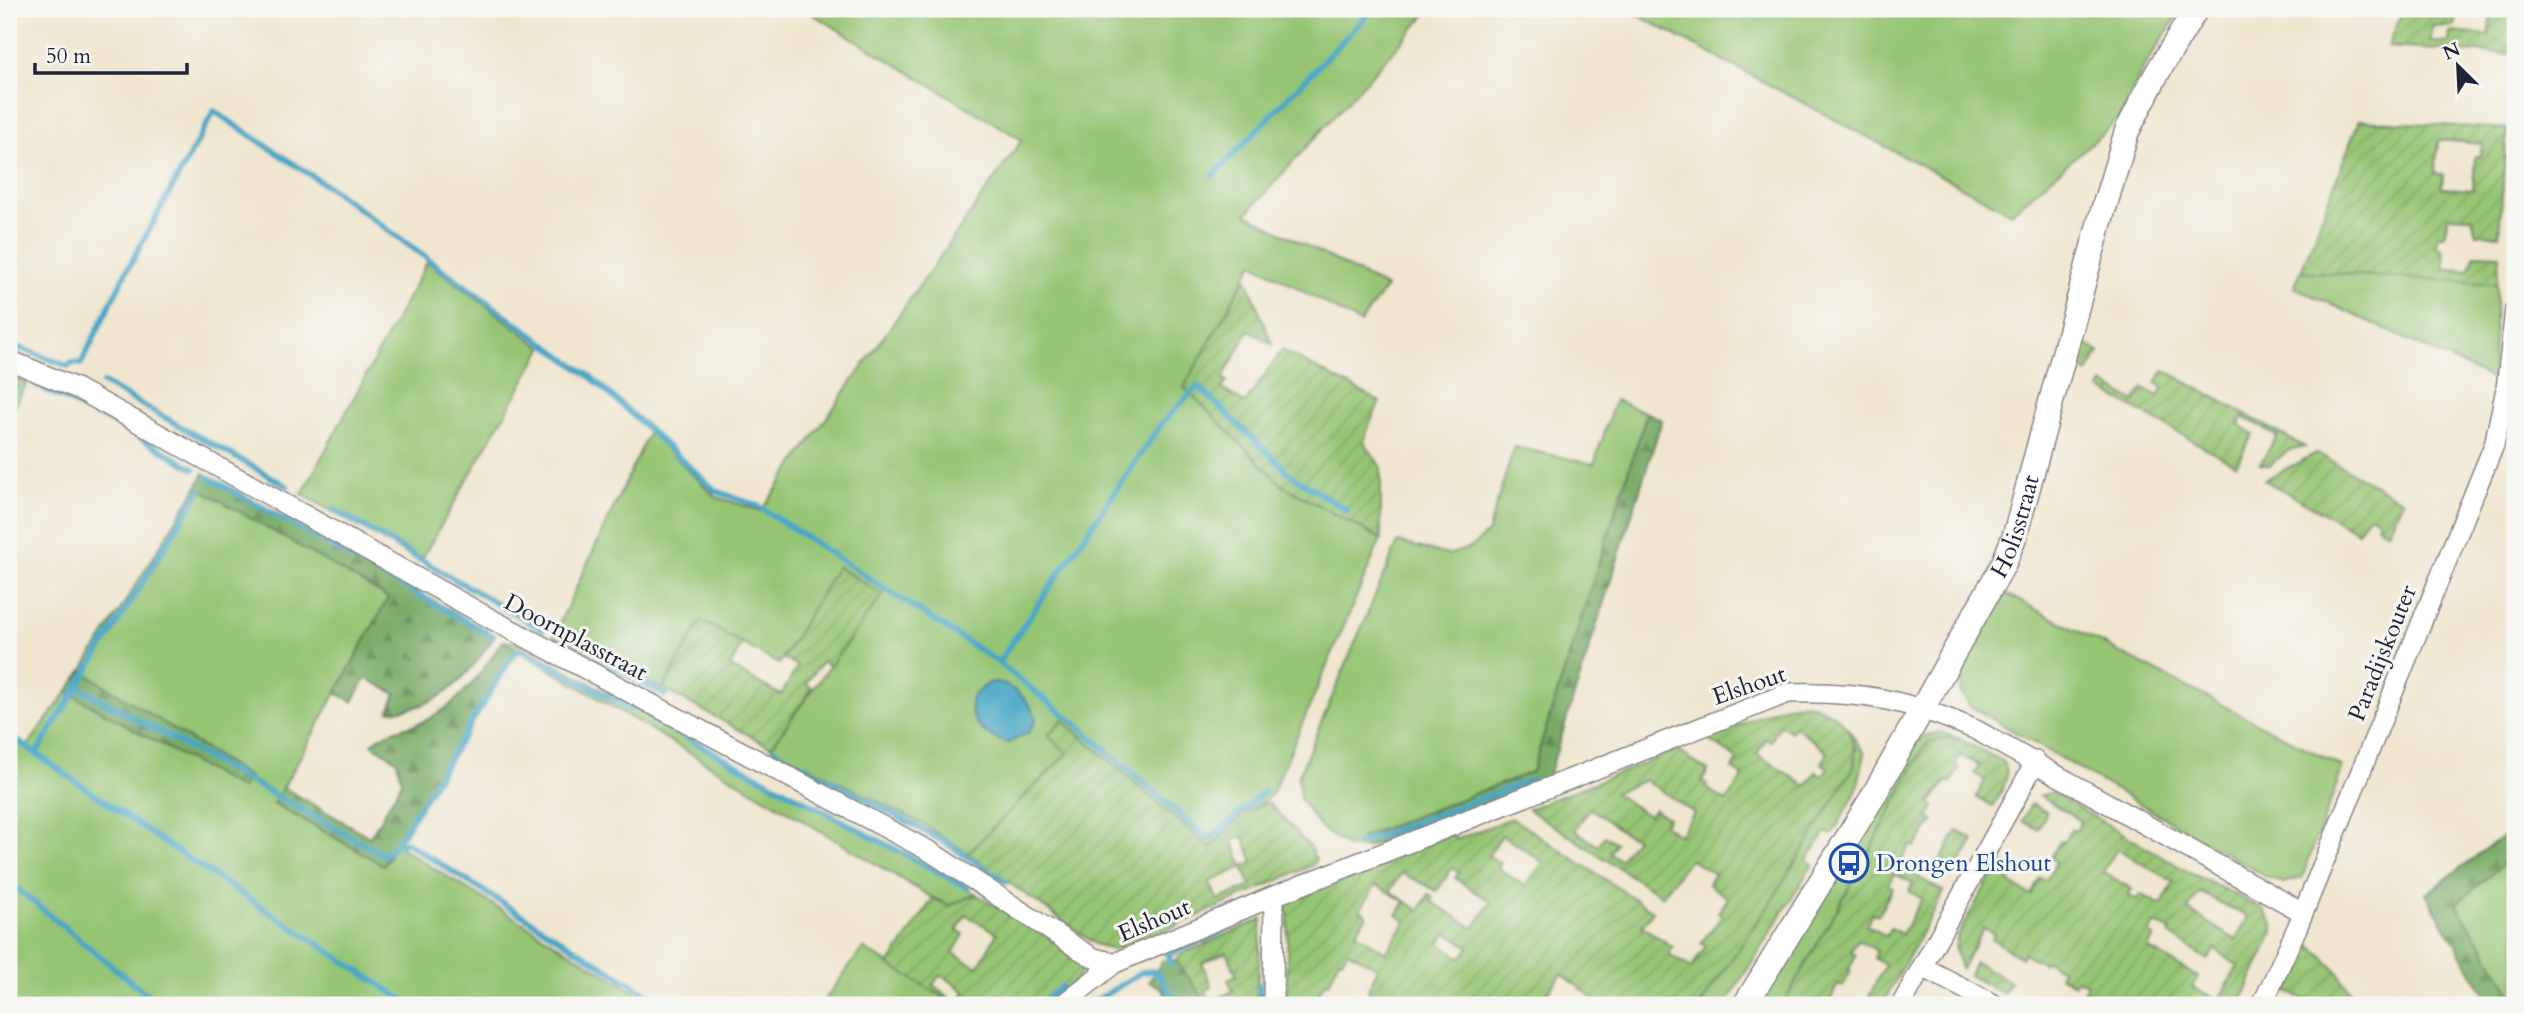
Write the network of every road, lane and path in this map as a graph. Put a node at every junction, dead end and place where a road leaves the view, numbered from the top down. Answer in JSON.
{"nodes":[{"id":1,"x":2196,"y":9,"type":"edge"},
{"id":2,"x":2515,"y":310,"type":"edge"},
{"id":3,"x":9,"y":360,"type":"edge"},
{"id":4,"x":1924,"y":708,"type":"junction"},
{"id":5,"x":2036,"y":761,"type":"junction"},
{"id":6,"x":1274,"y":895,"type":"junction"},
{"id":7,"x":2302,"y":912,"type":"junction"},
{"id":8,"x":1115,"y":963,"type":"junction"},
{"id":9,"x":1923,"y":967,"type":"junction"},
{"id":10,"x":1062,"y":1005,"type":"edge"},
{"id":11,"x":1273,"y":1005,"type":"edge"},
{"id":12,"x":1745,"y":1005,"type":"edge"},
{"id":13,"x":1901,"y":1005,"type":"edge"},
{"id":14,"x":1995,"y":1005,"type":"edge"},
{"id":15,"x":2262,"y":1005,"type":"edge"}],
"edges":[{"from":1,"to":4,"type":"street","name":"Holisstraat"},
{"from":2,"to":7,"type":"street","name":"Paradijskouter"},
{"from":3,"to":8,"type":"street","name":"Doornplasstraat"},
{"from":4,"to":5,"type":"street","name":"Elshout"},
{"from":4,"to":6,"type":"street","name":"Elshout"},
{"from":4,"to":12,"type":"street","name":"Holisstraat"},
{"from":5,"to":7,"type":"street","name":"Elshout"},
{"from":5,"to":9,"type":"street"},
{"from":6,"to":8,"type":"street","name":"Elshout"},
{"from":6,"to":11,"type":"street"},
{"from":7,"to":15,"type":"street","name":"Paradijskouter"},
{"from":8,"to":10,"type":"street","name":"Elshout"},
{"from":9,"to":13,"type":"street"},
{"from":9,"to":14,"type":"street"}]}
